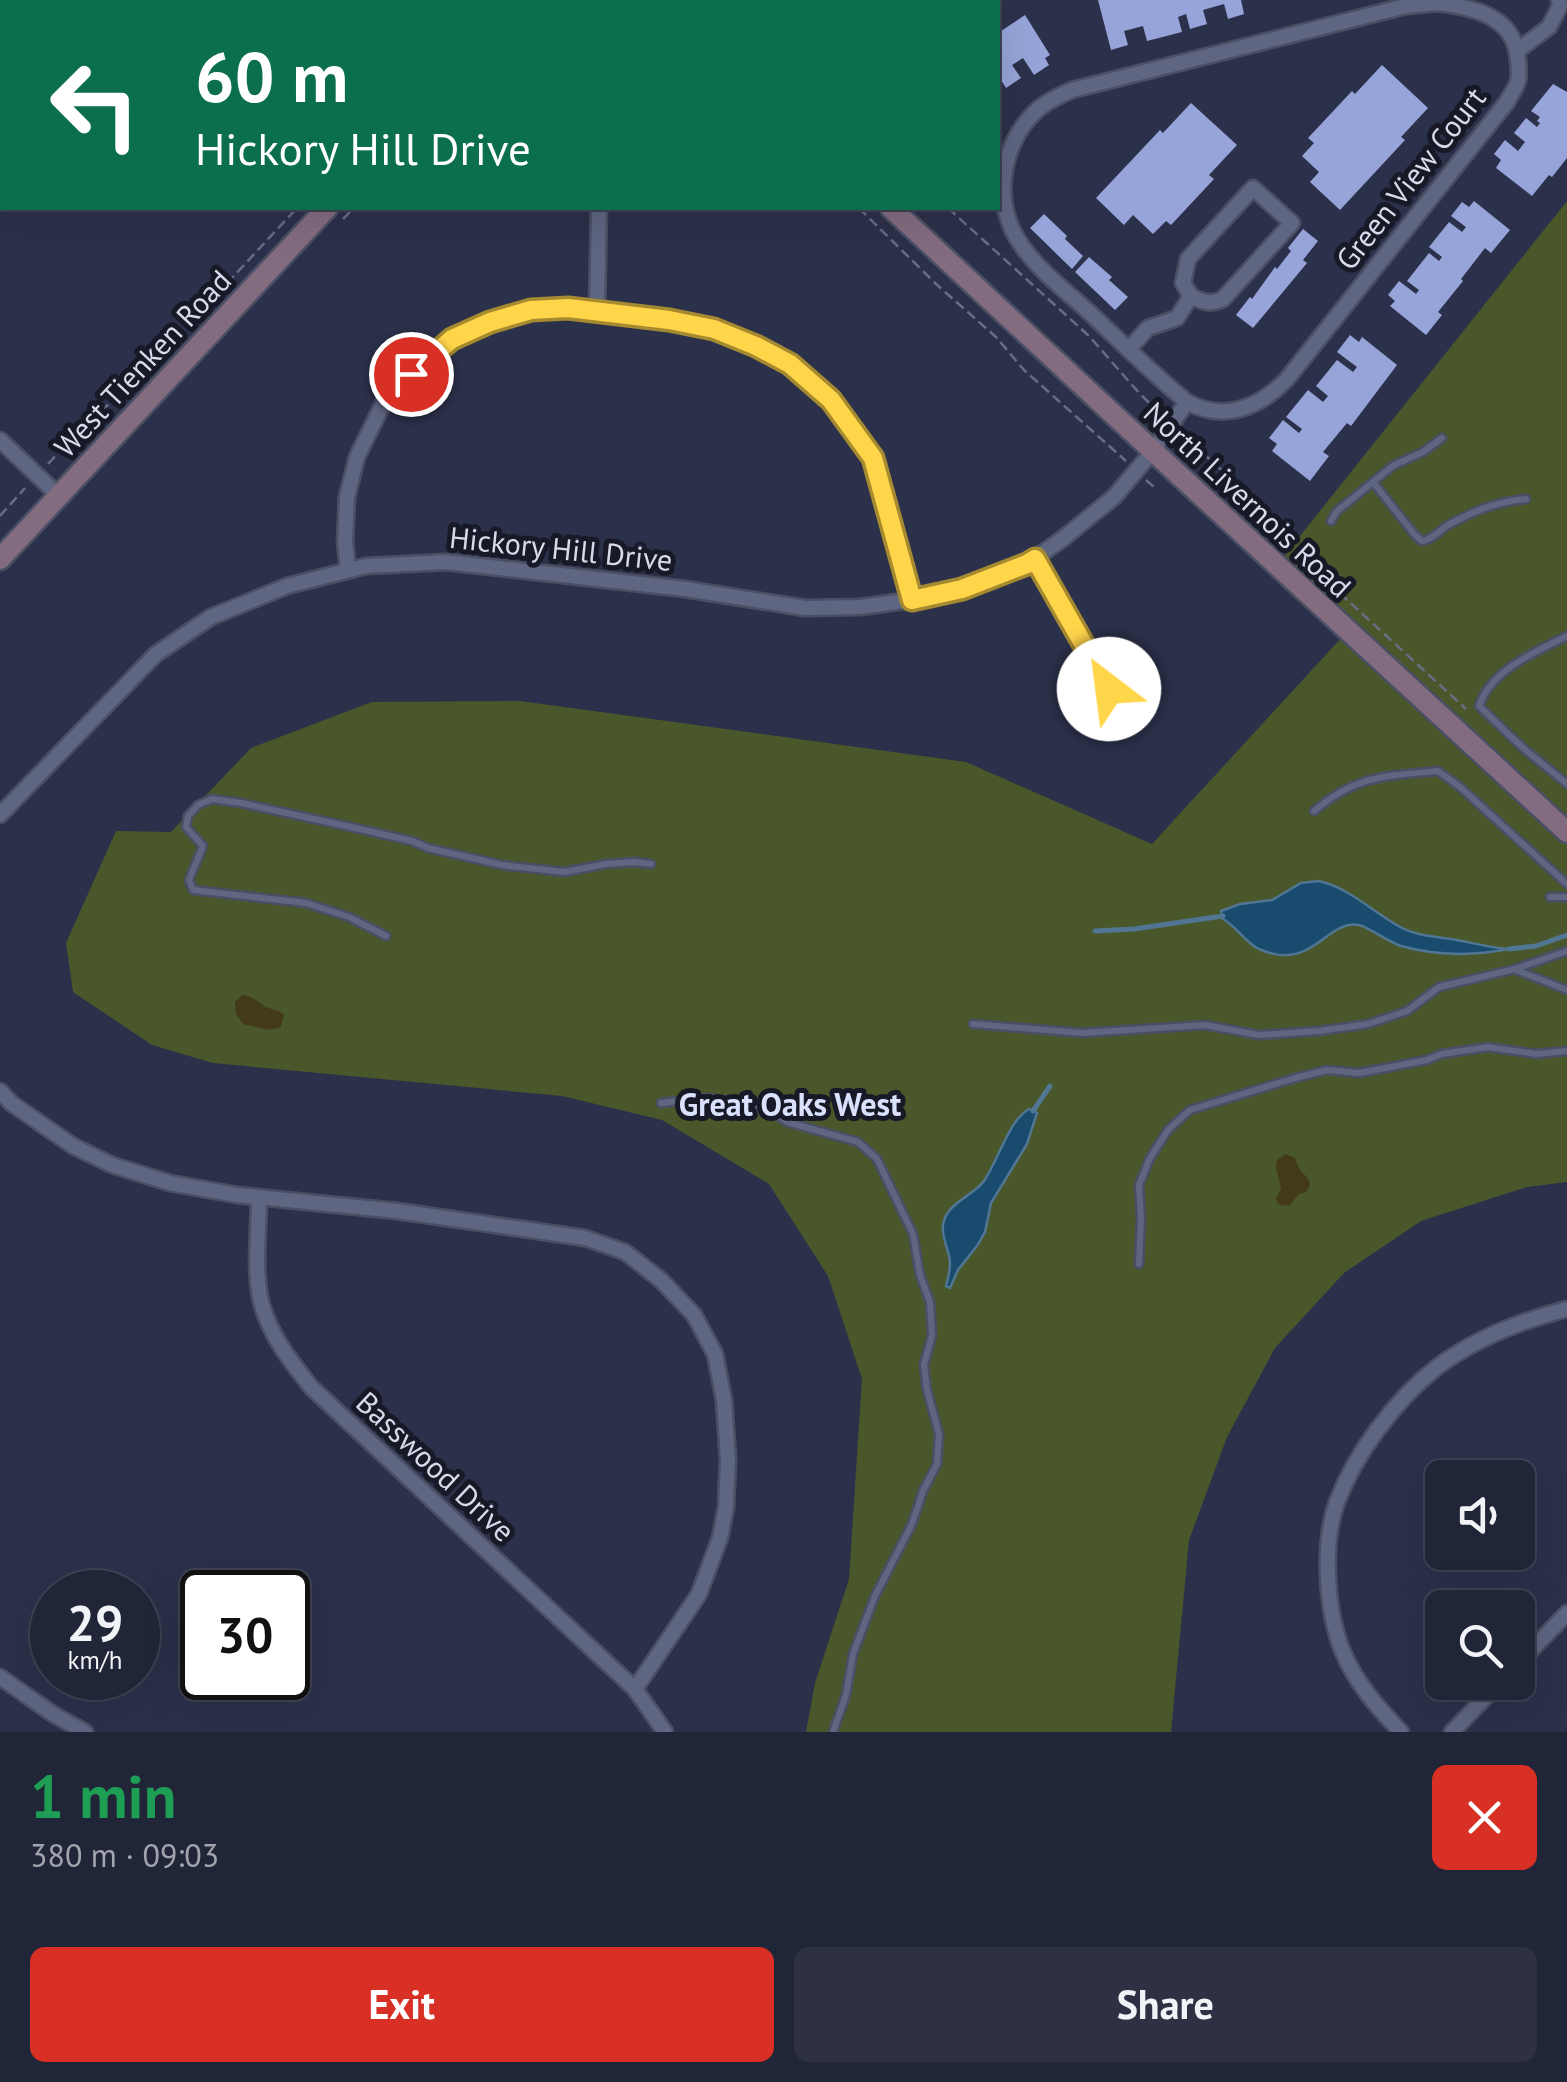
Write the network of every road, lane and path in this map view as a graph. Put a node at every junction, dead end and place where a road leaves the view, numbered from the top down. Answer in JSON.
{"nodes":[{"id":1,"x":1559,"y":0,"type":"edge"},
{"id":2,"x":1482,"y":6,"type":"edge"},
{"id":3,"x":1517,"y":52,"type":"junction"},
{"id":4,"x":295,"y":210,"type":"edge"},
{"id":5,"x":325,"y":210,"type":"edge"},
{"id":6,"x":599,"y":210,"type":"edge"},
{"id":7,"x":861,"y":210,"type":"edge"},
{"id":8,"x":893,"y":210,"type":"edge"},
{"id":9,"x":950,"y":210,"type":"edge"},
{"id":10,"x":1191,"y":296,"type":"junction"},
{"id":11,"x":597,"y":310,"type":"junction"},
{"id":12,"x":1129,"y":349,"type":"junction"},
{"id":13,"x":1187,"y":402,"type":"junction"},
{"id":14,"x":1172,"y":424,"type":"junction"},
{"id":15,"x":1442,"y":438,"type":"dead end"},
{"id":16,"x":0,"y":440,"type":"edge"},
{"id":17,"x":1152,"y":452,"type":"junction"},
{"id":18,"x":1136,"y":471,"type":"junction"},
{"id":19,"x":37,"y":475,"type":"junction"},
{"id":20,"x":1372,"y":482,"type":"junction"},
{"id":21,"x":1155,"y":488,"type":"dead end"},
{"id":22,"x":59,"y":496,"type":"junction"},
{"id":23,"x":1526,"y":499,"type":"dead end"},
{"id":24,"x":0,"y":516,"type":"edge"},
{"id":25,"x":1331,"y":521,"type":"dead end"},
{"id":26,"x":0,"y":559,"type":"edge"},
{"id":27,"x":1035,"y":559,"type":"junction"},
{"id":28,"x":348,"y":570,"type":"junction"},
{"id":29,"x":912,"y":600,"type":"junction"},
{"id":30,"x":1567,"y":636,"type":"edge"},
{"id":31,"x":1109,"y":689,"type":"dead end"},
{"id":32,"x":1467,"y":710,"type":"dead end"},
{"id":33,"x":1567,"y":784,"type":"edge"},
{"id":34,"x":1314,"y":811,"type":"dead end"},
{"id":35,"x":0,"y":816,"type":"edge"},
{"id":36,"x":1567,"y":832,"type":"edge"},
{"id":37,"x":651,"y":864,"type":"dead end"},
{"id":38,"x":1567,"y":884,"type":"edge"},
{"id":39,"x":1550,"y":897,"type":"dead end"},
{"id":40,"x":1567,"y":897,"type":"edge"},
{"id":41,"x":386,"y":936,"type":"dead end"},
{"id":42,"x":1567,"y":951,"type":"edge"},
{"id":43,"x":1514,"y":970,"type":"junction"},
{"id":44,"x":1567,"y":990,"type":"edge"},
{"id":45,"x":973,"y":1024,"type":"dead end"},
{"id":46,"x":1567,"y":1051,"type":"edge"},
{"id":47,"x":0,"y":1091,"type":"edge"},
{"id":48,"x":661,"y":1103,"type":"dead end"},
{"id":49,"x":259,"y":1197,"type":"junction"},
{"id":50,"x":1138,"y":1264,"type":"dead end"},
{"id":51,"x":1567,"y":1309,"type":"edge"},
{"id":52,"x":1567,"y":1612,"type":"edge"},
{"id":53,"x":1535,"y":1646,"type":"edge"},
{"id":54,"x":0,"y":1678,"type":"edge"},
{"id":55,"x":635,"y":1689,"type":"junction"},
{"id":56,"x":1483,"y":1700,"type":"edge"},
{"id":57,"x":85,"y":1732,"type":"edge"},
{"id":58,"x":666,"y":1732,"type":"edge"},
{"id":59,"x":834,"y":1732,"type":"edge"},
{"id":60,"x":1401,"y":1732,"type":"edge"},
{"id":61,"x":1452,"y":1732,"type":"edge"}],
"edges":[{"from":1,"to":3,"type":"street"},
{"from":2,"to":3,"type":"street"},
{"from":2,"to":12,"type":"street"},
{"from":3,"to":13,"type":"street","name":"Green View Court"},
{"from":4,"to":19,"type":"path"},
{"from":5,"to":22,"type":"main road","name":"West Tienken Road"},
{"from":6,"to":11,"type":"street"},
{"from":7,"to":18,"type":"path"},
{"from":8,"to":17,"type":"main road","name":"North Livernois Road"},
{"from":9,"to":14,"type":"path"},
{"from":10,"to":10,"type":"street"},
{"from":10,"to":12,"type":"street"},
{"from":11,"to":28,"type":"street"},
{"from":11,"to":29,"type":"street"},
{"from":12,"to":13,"type":"street"},
{"from":13,"to":14,"type":"street"},
{"from":14,"to":17,"type":"street"},
{"from":14,"to":32,"type":"path"},
{"from":15,"to":20,"type":"lane"},
{"from":16,"to":19,"type":"street"},
{"from":17,"to":18,"type":"street","name":"Hickory Hill Drive"},
{"from":17,"to":36,"type":"main road","name":"North Livernois Road"},
{"from":18,"to":21,"type":"path"},
{"from":18,"to":27,"type":"street","name":"Hickory Hill Drive"},
{"from":19,"to":22,"type":"street"},
{"from":19,"to":24,"type":"path"},
{"from":20,"to":23,"type":"lane"},
{"from":20,"to":25,"type":"lane"},
{"from":22,"to":26,"type":"main road","name":"West Tienken Road"},
{"from":27,"to":29,"type":"street","name":"Hickory Hill Drive"},
{"from":27,"to":31,"type":"street"},
{"from":28,"to":29,"type":"street","name":"Hickory Hill Drive"},
{"from":28,"to":35,"type":"street","name":"Hickory Hill Drive"},
{"from":30,"to":33,"type":"lane"},
{"from":34,"to":38,"type":"lane"},
{"from":37,"to":41,"type":"lane"},
{"from":39,"to":40,"type":"lane"},
{"from":42,"to":43,"type":"lane"},
{"from":43,"to":44,"type":"lane"},
{"from":43,"to":45,"type":"lane"},
{"from":46,"to":50,"type":"lane"},
{"from":47,"to":49,"type":"street"},
{"from":48,"to":59,"type":"lane"},
{"from":49,"to":55,"type":"street","name":"Basswood Drive"},
{"from":49,"to":55,"type":"street"},
{"from":51,"to":60,"type":"street"},
{"from":52,"to":53,"type":"street"},
{"from":54,"to":57,"type":"street"},
{"from":55,"to":58,"type":"street","name":"Basswood Drive"},
{"from":56,"to":61,"type":"street"}]}
